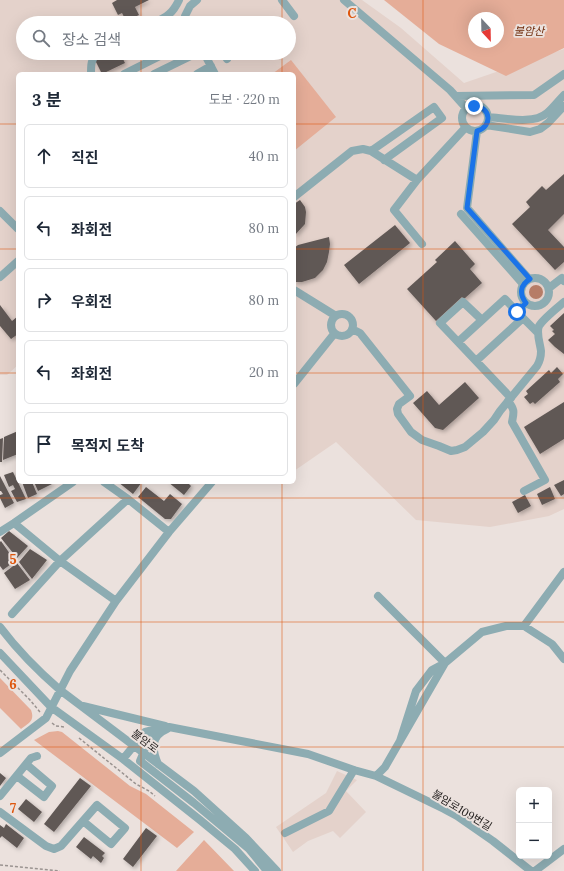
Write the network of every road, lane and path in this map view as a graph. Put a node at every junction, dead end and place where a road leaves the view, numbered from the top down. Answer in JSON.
{"nodes":[{"id":1,"x":179,"y":0,"type":"edge"},
{"id":2,"x":198,"y":0,"type":"edge"},
{"id":3,"x":282,"y":0,"type":"edge"},
{"id":4,"x":344,"y":0,"type":"edge"},
{"id":5,"x":167,"y":16,"type":"edge"},
{"id":6,"x":185,"y":16,"type":"edge"},
{"id":7,"x":294,"y":16,"type":"dead end"},
{"id":8,"x":92,"y":60,"type":"edge"},
{"id":9,"x":153,"y":60,"type":"edge"},
{"id":10,"x":183,"y":60,"type":"edge"},
{"id":11,"x":210,"y":60,"type":"edge"},
{"id":12,"x":145,"y":64,"type":"junction"},
{"id":13,"x":213,"y":70,"type":"edge"},
{"id":14,"x":91,"y":72,"type":"edge"},
{"id":15,"x":128,"y":72,"type":"edge"},
{"id":16,"x":150,"y":72,"type":"edge"},
{"id":17,"x":158,"y":72,"type":"edge"},
{"id":18,"x":564,"y":74,"type":"edge"},
{"id":19,"x":564,"y":95,"type":"edge"},
{"id":20,"x":456,"y":96,"type":"junction"},
{"id":21,"x":564,"y":106,"type":"edge"},
{"id":22,"x":467,"y":109,"type":"junction"},
{"id":23,"x":487,"y":121,"type":"junction"},
{"id":24,"x":466,"y":127,"type":"junction"},
{"id":25,"x":477,"y":131,"type":"junction"},
{"id":26,"x":371,"y":151,"type":"junction"},
{"id":27,"x":384,"y":160,"type":"junction"},
{"id":28,"x":417,"y":180,"type":"junction"},
{"id":29,"x":296,"y":195,"type":"edge"},
{"id":30,"x":0,"y":211,"type":"edge"},
{"id":31,"x":16,"y":227,"type":"edge"},
{"id":32,"x":422,"y":244,"type":"dead end"},
{"id":33,"x":16,"y":263,"type":"edge"},
{"id":34,"x":0,"y":277,"type":"edge"},
{"id":35,"x":563,"y":279,"type":"edge"},
{"id":36,"x":526,"y":282,"type":"junction"},
{"id":37,"x":549,"y":288,"type":"junction"},
{"id":38,"x":296,"y":291,"type":"edge"},
{"id":39,"x":564,"y":302,"type":"edge"},
{"id":40,"x":526,"y":303,"type":"junction"},
{"id":41,"x":545,"y":303,"type":"junction"},
{"id":42,"x":553,"y":311,"type":"junction"},
{"id":43,"x":517,"y":312,"type":"junction"},
{"id":44,"x":336,"y":316,"type":"junction"},
{"id":45,"x":523,"y":318,"type":"junction"},
{"id":46,"x":482,"y":320,"type":"junction"},
{"id":47,"x":352,"y":329,"type":"junction"},
{"id":48,"x":538,"y":333,"type":"junction"},
{"id":49,"x":334,"y":334,"type":"junction"},
{"id":50,"x":458,"y":342,"type":"junction"},
{"id":51,"x":476,"y":361,"type":"junction"},
{"id":52,"x":296,"y":382,"type":"edge"},
{"id":53,"x":509,"y":400,"type":"junction"},
{"id":54,"x":70,"y":484,"type":"edge"},
{"id":55,"x":107,"y":484,"type":"edge"},
{"id":56,"x":210,"y":484,"type":"edge"},
{"id":57,"x":524,"y":491,"type":"dead end"},
{"id":58,"x":128,"y":499,"type":"junction"},
{"id":59,"x":14,"y":524,"type":"junction"},
{"id":60,"x":0,"y":532,"type":"edge"},
{"id":61,"x":169,"y":532,"type":"junction"},
{"id":62,"x":60,"y":561,"type":"junction"},
{"id":63,"x":564,"y":572,"type":"edge"},
{"id":64,"x":378,"y":596,"type":"dead end"},
{"id":65,"x":116,"y":601,"type":"junction"},
{"id":66,"x":12,"y":614,"type":"dead end"},
{"id":67,"x":524,"y":626,"type":"junction"},
{"id":68,"x":0,"y":628,"type":"edge"},
{"id":69,"x":0,"y":653,"type":"edge"},
{"id":70,"x":564,"y":659,"type":"edge"},
{"id":71,"x":445,"y":663,"type":"junction"},
{"id":72,"x":0,"y":670,"type":"edge"},
{"id":73,"x":60,"y":690,"type":"junction"},
{"id":74,"x":79,"y":705,"type":"junction"},
{"id":75,"x":51,"y":707,"type":"junction"},
{"id":76,"x":38,"y":710,"type":"dead end"},
{"id":77,"x":56,"y":726,"type":"dead end"},
{"id":78,"x":66,"y":727,"type":"dead end"},
{"id":79,"x":170,"y":728,"type":"junction"},
{"id":80,"x":153,"y":730,"type":"junction"},
{"id":81,"x":78,"y":737,"type":"dead end"},
{"id":82,"x":133,"y":746,"type":"junction"},
{"id":83,"x":0,"y":753,"type":"edge"},
{"id":84,"x":143,"y":753,"type":"junction"},
{"id":85,"x":37,"y":756,"type":"dead end"},
{"id":86,"x":123,"y":759,"type":"junction"},
{"id":87,"x":26,"y":764,"type":"junction"},
{"id":88,"x":158,"y":764,"type":"junction"},
{"id":89,"x":354,"y":770,"type":"junction"},
{"id":90,"x":17,"y":776,"type":"junction"},
{"id":91,"x":376,"y":776,"type":"junction"},
{"id":92,"x":0,"y":796,"type":"edge"},
{"id":93,"x":159,"y":799,"type":"dead end"},
{"id":94,"x":0,"y":812,"type":"edge"},
{"id":95,"x":83,"y":821,"type":"junction"},
{"id":96,"x":285,"y":833,"type":"dead end"},
{"id":97,"x":564,"y":849,"type":"edge"},
{"id":98,"x":0,"y":865,"type":"edge"},
{"id":99,"x":60,"y":871,"type":"edge"},
{"id":100,"x":255,"y":871,"type":"edge"},
{"id":101,"x":267,"y":871,"type":"edge"},
{"id":102,"x":277,"y":871,"type":"edge"},
{"id":103,"x":531,"y":871,"type":"edge"},
{"id":104,"x":535,"y":871,"type":"edge"}],
"edges":[{"from":1,"to":5,"type":"street"},
{"from":2,"to":6,"type":"street"},
{"from":3,"to":7,"type":"street"},
{"from":4,"to":20,"type":"street"},
{"from":8,"to":14,"type":"street"},
{"from":9,"to":12,"type":"street"},
{"from":10,"to":17,"type":"street"},
{"from":11,"to":13,"type":"street"},
{"from":12,"to":15,"type":"street"},
{"from":12,"to":16,"type":"street"},
{"from":18,"to":20,"type":"street"},
{"from":19,"to":23,"type":"street"},
{"from":20,"to":22,"type":"street"},
{"from":21,"to":23,"type":"street"},
{"from":22,"to":23,"type":"street"},
{"from":22,"to":24,"type":"street"},
{"from":23,"to":25,"type":"street"},
{"from":24,"to":25,"type":"street"},
{"from":24,"to":28,"type":"street"},
{"from":25,"to":36,"type":"street"},
{"from":26,"to":27,"type":"street"},
{"from":26,"to":27,"type":"street"},
{"from":26,"to":29,"type":"street"},
{"from":27,"to":28,"type":"street"},
{"from":28,"to":32,"type":"street"},
{"from":30,"to":31,"type":"street"},
{"from":33,"to":34,"type":"street"},
{"from":35,"to":37,"type":"street"},
{"from":36,"to":37,"type":"street"},
{"from":36,"to":40,"type":"street"},
{"from":37,"to":41,"type":"street"},
{"from":38,"to":44,"type":"street"},
{"from":39,"to":42,"type":"street"},
{"from":40,"to":41,"type":"street"},
{"from":40,"to":43,"type":"street"},
{"from":41,"to":42,"type":"street"},
{"from":42,"to":48,"type":"street"},
{"from":43,"to":45,"type":"street"},
{"from":43,"to":46,"type":"street"},
{"from":44,"to":47,"type":"street"},
{"from":44,"to":49,"type":"street"},
{"from":45,"to":48,"type":"street"},
{"from":45,"to":51,"type":"street"},
{"from":46,"to":50,"type":"street"},
{"from":46,"to":50,"type":"street"},
{"from":47,"to":49,"type":"street"},
{"from":47,"to":53,"type":"street"},
{"from":48,"to":53,"type":"street"},
{"from":49,"to":52,"type":"street"},
{"from":50,"to":51,"type":"street"},
{"from":51,"to":53,"type":"street"},
{"from":53,"to":57,"type":"street"},
{"from":54,"to":59,"type":"street"},
{"from":55,"to":58,"type":"street"},
{"from":56,"to":61,"type":"street"},
{"from":58,"to":61,"type":"street"},
{"from":58,"to":62,"type":"street"},
{"from":59,"to":60,"type":"street"},
{"from":59,"to":62,"type":"street"},
{"from":61,"to":65,"type":"street"},
{"from":62,"to":65,"type":"street"},
{"from":62,"to":66,"type":"street"},
{"from":63,"to":67,"type":"street"},
{"from":64,"to":71,"type":"street"},
{"from":65,"to":73,"type":"street"},
{"from":67,"to":70,"type":"street"},
{"from":67,"to":71,"type":"street"},
{"from":68,"to":73,"type":"street","name":"불암로"},
{"from":69,"to":75,"type":"street"},
{"from":71,"to":91,"type":"street"},
{"from":72,"to":76,"type":"path"},
{"from":73,"to":74,"type":"street","name":"불암로"},
{"from":73,"to":75,"type":"street"},
{"from":74,"to":79,"type":"street"},
{"from":74,"to":82,"type":"street","name":"불암로"},
{"from":75,"to":83,"type":"street"},
{"from":75,"to":86,"type":"street"},
{"from":77,"to":78,"type":"path"},
{"from":79,"to":80,"type":"street"},
{"from":79,"to":88,"type":"street"},
{"from":79,"to":89,"type":"street","name":"불암로109번길"},
{"from":80,"to":82,"type":"street"},
{"from":80,"to":84,"type":"street"},
{"from":81,"to":93,"type":"path"},
{"from":82,"to":84,"type":"street","name":"불암로"},
{"from":82,"to":86,"type":"street"},
{"from":84,"to":88,"type":"street","name":"불암로"},
{"from":84,"to":101,"type":"street"},
{"from":85,"to":87,"type":"street"},
{"from":86,"to":100,"type":"street"},
{"from":87,"to":90,"type":"street"},
{"from":87,"to":90,"type":"street"},
{"from":88,"to":102,"type":"street","name":"불암로"},
{"from":89,"to":91,"type":"street","name":"불암로109번길"},
{"from":89,"to":96,"type":"street"},
{"from":90,"to":92,"type":"street"},
{"from":91,"to":103,"type":"street","name":"불암로109번길"},
{"from":94,"to":95,"type":"street"},
{"from":95,"to":95,"type":"street"},
{"from":97,"to":104,"type":"street"},
{"from":98,"to":99,"type":"path"}]}
